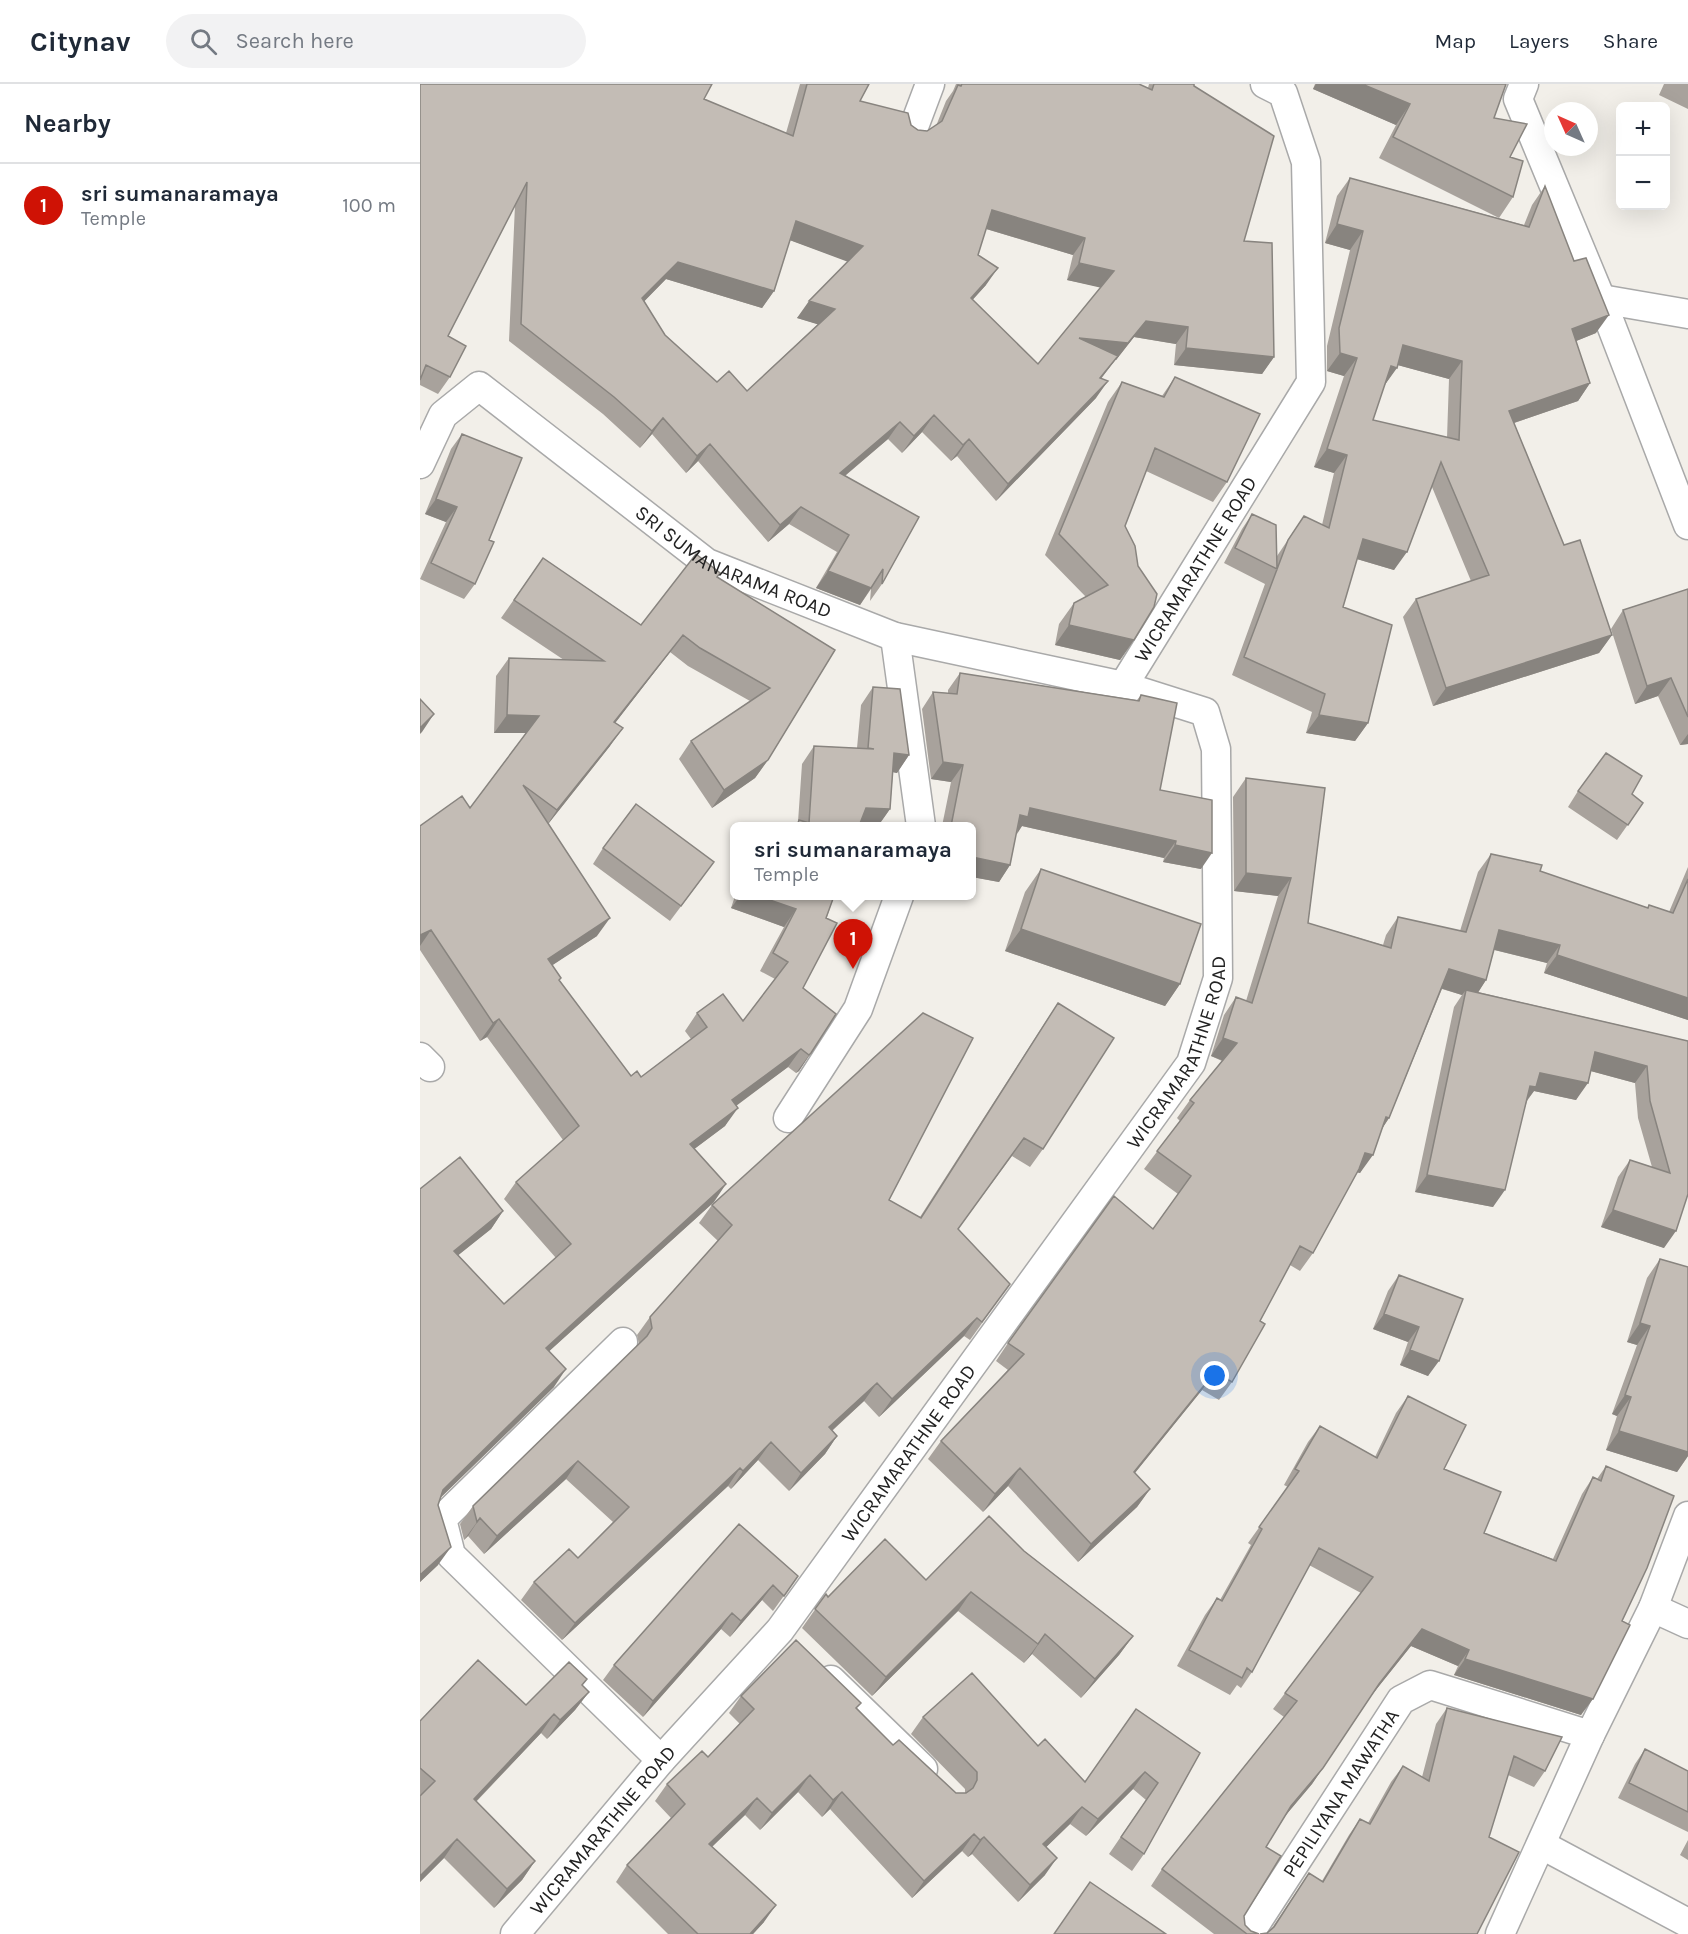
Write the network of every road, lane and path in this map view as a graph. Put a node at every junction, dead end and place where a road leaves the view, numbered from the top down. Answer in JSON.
{"nodes":[{"id":1,"x":930,"y":84,"type":"edge"},
{"id":2,"x":1264,"y":84,"type":"edge"},
{"id":3,"x":1524,"y":84,"type":"edge"},
{"id":4,"x":912,"y":132,"type":"edge"},
{"id":5,"x":1601,"y":299,"type":"junction"},
{"id":6,"x":1688,"y":314,"type":"edge"},
{"id":7,"x":420,"y":464,"type":"edge"},
{"id":8,"x":1688,"y":525,"type":"edge"},
{"id":9,"x":895,"y":637,"type":"junction"},
{"id":10,"x":1123,"y":686,"type":"junction"},
{"id":11,"x":920,"y":822,"type":"edge"},
{"id":12,"x":898,"y":900,"type":"edge"},
{"id":13,"x":788,"y":1118,"type":"dead end"},
{"id":14,"x":623,"y":1342,"type":"dead end"},
{"id":15,"x":1688,"y":1516,"type":"edge"},
{"id":16,"x":1653,"y":1608,"type":"junction"},
{"id":17,"x":1688,"y":1624,"type":"edge"},
{"id":18,"x":797,"y":1647,"type":"junction"},
{"id":19,"x":1590,"y":1735,"type":"junction"},
{"id":20,"x":661,"y":1760,"type":"junction"},
{"id":21,"x":940,"y":1786,"type":"edge"},
{"id":22,"x":1542,"y":1845,"type":"junction"},
{"id":23,"x":1688,"y":1923,"type":"edge"},
{"id":24,"x":515,"y":1934,"type":"edge"},
{"id":25,"x":1249,"y":1934,"type":"edge"},
{"id":26,"x":1500,"y":1934,"type":"edge"}],
"edges":[{"from":1,"to":4,"type":"street"},
{"from":2,"to":10,"type":"street","name":"WICRAMARATHNE ROAD"},
{"from":3,"to":5,"type":"street"},
{"from":5,"to":6,"type":"street"},
{"from":5,"to":8,"type":"street"},
{"from":7,"to":9,"type":"street","name":"SRI SUMANARAMA ROAD"},
{"from":9,"to":10,"type":"street","name":"SRI SUMANARAMA ROAD"},
{"from":9,"to":11,"type":"street"},
{"from":10,"to":18,"type":"street","name":"WICRAMARATHNE ROAD"},
{"from":12,"to":13,"type":"street"},
{"from":14,"to":20,"type":"street"},
{"from":15,"to":16,"type":"street"},
{"from":16,"to":17,"type":"street"},
{"from":16,"to":19,"type":"street"},
{"from":18,"to":20,"type":"street","name":"WICRAMARATHNE ROAD"},
{"from":18,"to":21,"type":"street"},
{"from":19,"to":22,"type":"street"},
{"from":19,"to":25,"type":"street","name":"PEPILIYANA MAWATHA"},
{"from":20,"to":24,"type":"street","name":"WICRAMARATHNE ROAD"},
{"from":22,"to":23,"type":"street"},
{"from":22,"to":26,"type":"street"}]}
